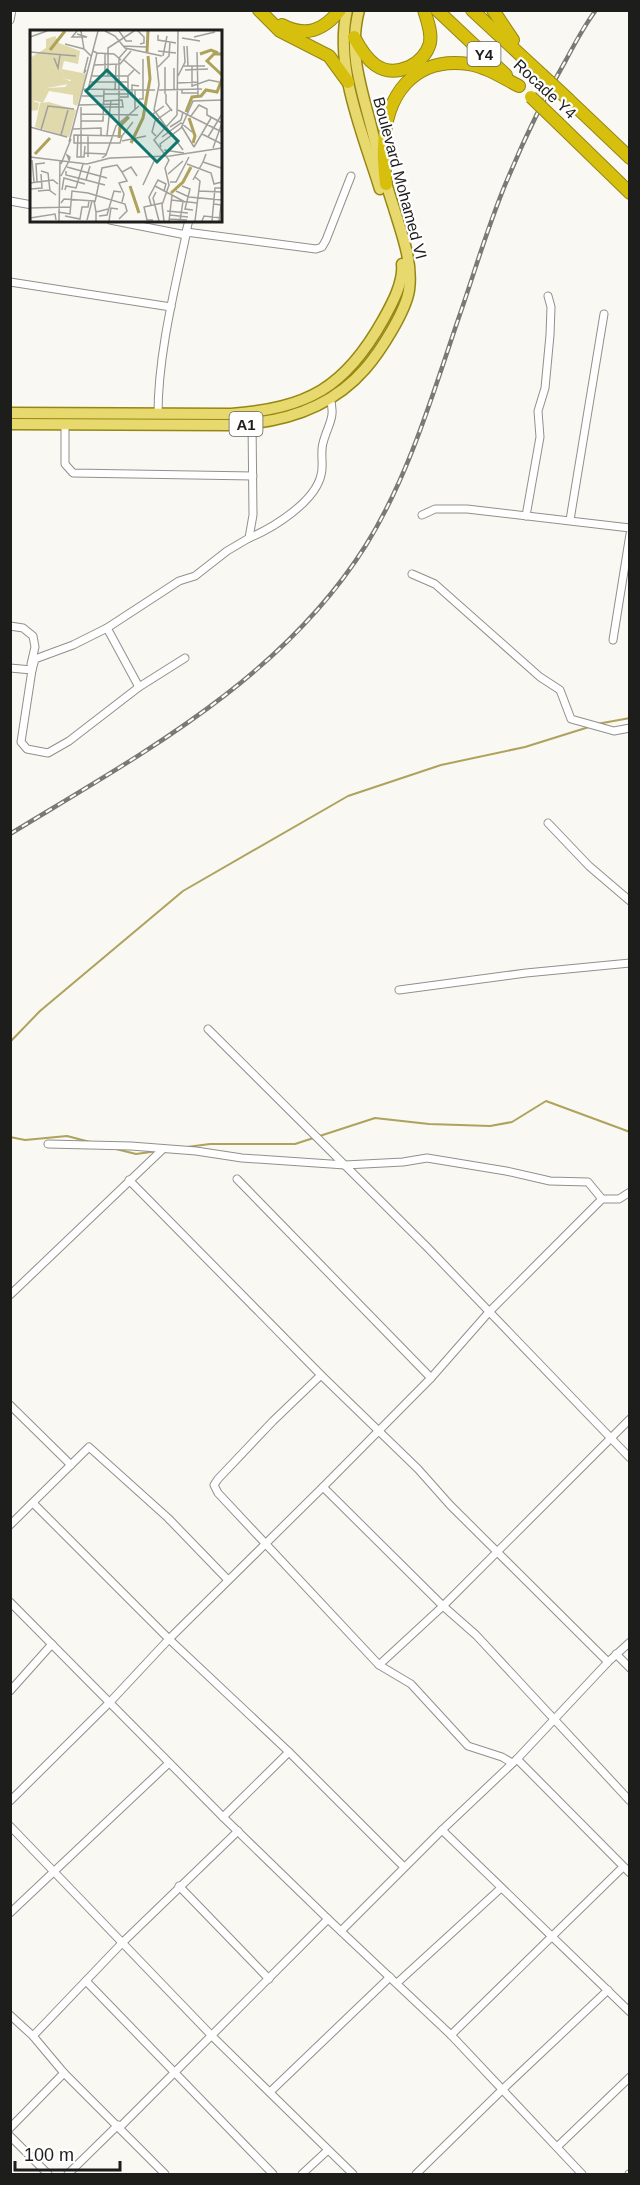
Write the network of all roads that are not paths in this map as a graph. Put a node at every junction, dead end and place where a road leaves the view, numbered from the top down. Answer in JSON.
{"nodes":[{"id":1,"x":12,"y":10,"type":"edge"},
{"id":2,"x":259,"y":10,"type":"edge"},
{"id":3,"x":266,"y":10,"type":"edge"},
{"id":4,"x":340,"y":10,"type":"edge"},
{"id":5,"x":346,"y":10,"type":"edge"},
{"id":6,"x":359,"y":10,"type":"edge"},
{"id":7,"x":424,"y":10,"type":"edge"},
{"id":8,"x":436,"y":10,"type":"edge"},
{"id":9,"x":472,"y":10,"type":"edge"},
{"id":10,"x":493,"y":10,"type":"edge"},
{"id":11,"x":10,"y":20,"type":"edge"},
{"id":12,"x":354,"y":37,"type":"junction"},
{"id":13,"x":529,"y":63,"type":"junction"},
{"id":14,"x":348,"y":82,"type":"junction"},
{"id":15,"x":519,"y":86,"type":"junction"},
{"id":16,"x":630,"y":158,"type":"edge"},
{"id":17,"x":351,"y":176,"type":"dead end"},
{"id":18,"x":386,"y":184,"type":"junction"},
{"id":19,"x":630,"y":193,"type":"edge"},
{"id":20,"x":10,"y":201,"type":"edge"},
{"id":21,"x":30,"y":205,"type":"edge"},
{"id":22,"x":121,"y":222,"type":"edge"},
{"id":23,"x":189,"y":222,"type":"edge"},
{"id":24,"x":186,"y":234,"type":"junction"},
{"id":25,"x":10,"y":282,"type":"edge"},
{"id":26,"x":548,"y":296,"type":"dead end"},
{"id":27,"x":171,"y":307,"type":"junction"},
{"id":28,"x":604,"y":314,"type":"dead end"},
{"id":29,"x":330,"y":398,"type":"junction"},
{"id":30,"x":10,"y":413,"type":"edge"},
{"id":31,"x":158,"y":414,"type":"junction"},
{"id":32,"x":251,"y":418,"type":"junction"},
{"id":33,"x":10,"y":424,"type":"edge"},
{"id":34,"x":65,"y":425,"type":"junction"},
{"id":35,"x":253,"y":476,"type":"junction"},
{"id":36,"x":422,"y":515,"type":"dead end"},
{"id":37,"x":526,"y":516,"type":"junction"},
{"id":38,"x":570,"y":519,"type":"junction"},
{"id":39,"x":630,"y":528,"type":"edge"},
{"id":40,"x":630,"y":534,"type":"edge"},
{"id":41,"x":249,"y":538,"type":"junction"},
{"id":42,"x":412,"y":574,"type":"dead end"},
{"id":43,"x":10,"y":626,"type":"edge"},
{"id":44,"x":107,"y":628,"type":"junction"},
{"id":45,"x":613,"y":640,"type":"dead end"},
{"id":46,"x":185,"y":657,"type":"dead end"},
{"id":47,"x":10,"y":668,"type":"edge"},
{"id":48,"x":30,"y":670,"type":"junction"},
{"id":49,"x":139,"y":687,"type":"junction"},
{"id":50,"x":630,"y":728,"type":"edge"},
{"id":51,"x":548,"y":823,"type":"dead end"},
{"id":52,"x":630,"y":901,"type":"edge"},
{"id":53,"x":630,"y":963,"type":"edge"},
{"id":54,"x":399,"y":990,"type":"dead end"},
{"id":55,"x":208,"y":1029,"type":"dead end"},
{"id":56,"x":48,"y":1144,"type":"dead end"},
{"id":57,"x":163,"y":1149,"type":"junction"},
{"id":58,"x":345,"y":1165,"type":"junction"},
{"id":59,"x":237,"y":1179,"type":"dead end"},
{"id":60,"x":129,"y":1180,"type":"junction"},
{"id":61,"x":630,"y":1192,"type":"edge"},
{"id":62,"x":602,"y":1199,"type":"junction"},
{"id":63,"x":10,"y":1294,"type":"edge"},
{"id":64,"x":489,"y":1312,"type":"junction"},
{"id":65,"x":321,"y":1375,"type":"junction"},
{"id":66,"x":431,"y":1378,"type":"junction"},
{"id":67,"x":11,"y":1406,"type":"edge"},
{"id":68,"x":630,"y":1419,"type":"edge"},
{"id":69,"x":377,"y":1431,"type":"junction"},
{"id":70,"x":611,"y":1438,"type":"junction"},
{"id":71,"x":630,"y":1458,"type":"edge"},
{"id":72,"x":71,"y":1465,"type":"junction"},
{"id":73,"x":323,"y":1487,"type":"junction"},
{"id":74,"x":33,"y":1503,"type":"junction"},
{"id":75,"x":10,"y":1525,"type":"edge"},
{"id":76,"x":265,"y":1545,"type":"junction"},
{"id":77,"x":498,"y":1552,"type":"junction"},
{"id":78,"x":228,"y":1580,"type":"junction"},
{"id":79,"x":10,"y":1602,"type":"edge"},
{"id":80,"x":443,"y":1606,"type":"junction"},
{"id":81,"x":169,"y":1640,"type":"junction"},
{"id":82,"x":630,"y":1642,"type":"edge"},
{"id":83,"x":52,"y":1644,"type":"junction"},
{"id":84,"x":616,"y":1654,"type":"junction"},
{"id":85,"x":608,"y":1662,"type":"junction"},
{"id":86,"x":379,"y":1665,"type":"junction"},
{"id":87,"x":630,"y":1668,"type":"edge"},
{"id":88,"x":10,"y":1691,"type":"edge"},
{"id":89,"x":110,"y":1702,"type":"junction"},
{"id":90,"x":555,"y":1719,"type":"junction"},
{"id":91,"x":289,"y":1752,"type":"junction"},
{"id":92,"x":514,"y":1761,"type":"junction"},
{"id":93,"x":169,"y":1763,"type":"junction"},
{"id":94,"x":10,"y":1801,"type":"edge"},
{"id":95,"x":630,"y":1801,"type":"edge"},
{"id":96,"x":223,"y":1816,"type":"junction"},
{"id":97,"x":10,"y":1826,"type":"edge"},
{"id":98,"x":442,"y":1830,"type":"junction"},
{"id":99,"x":238,"y":1831,"type":"junction"},
{"id":100,"x":404,"y":1867,"type":"junction"},
{"id":101,"x":623,"y":1868,"type":"junction"},
{"id":102,"x":54,"y":1870,"type":"junction"},
{"id":103,"x":630,"y":1873,"type":"edge"},
{"id":104,"x":179,"y":1886,"type":"junction"},
{"id":105,"x":501,"y":1888,"type":"junction"},
{"id":106,"x":10,"y":1913,"type":"edge"},
{"id":107,"x":328,"y":1920,"type":"junction"},
{"id":108,"x":341,"y":1931,"type":"junction"},
{"id":109,"x":552,"y":1938,"type":"junction"},
{"id":110,"x":123,"y":1942,"type":"junction"},
{"id":111,"x":390,"y":1977,"type":"junction"},
{"id":112,"x":269,"y":1979,"type":"junction"},
{"id":113,"x":86,"y":1981,"type":"junction"},
{"id":114,"x":398,"y":1983,"type":"junction"},
{"id":115,"x":608,"y":1990,"type":"junction"},
{"id":116,"x":630,"y":2012,"type":"edge"},
{"id":117,"x":10,"y":2015,"type":"edge"},
{"id":118,"x":451,"y":2035,"type":"junction"},
{"id":119,"x":33,"y":2036,"type":"junction"},
{"id":120,"x":212,"y":2036,"type":"junction"},
{"id":121,"x":64,"y":2073,"type":"junction"},
{"id":122,"x":175,"y":2073,"type":"junction"},
{"id":123,"x":630,"y":2077,"type":"edge"},
{"id":124,"x":502,"y":2089,"type":"junction"},
{"id":125,"x":270,"y":2092,"type":"junction"},
{"id":126,"x":119,"y":2126,"type":"junction"},
{"id":127,"x":10,"y":2127,"type":"edge"},
{"id":128,"x":10,"y":2136,"type":"edge"},
{"id":129,"x":557,"y":2147,"type":"junction"},
{"id":130,"x":328,"y":2150,"type":"junction"},
{"id":131,"x":48,"y":2175,"type":"edge"},
{"id":132,"x":68,"y":2175,"type":"edge"},
{"id":133,"x":165,"y":2175,"type":"edge"},
{"id":134,"x":273,"y":2175,"type":"edge"},
{"id":135,"x":302,"y":2175,"type":"edge"},
{"id":136,"x":353,"y":2175,"type":"edge"},
{"id":137,"x":416,"y":2175,"type":"edge"},
{"id":138,"x":582,"y":2175,"type":"edge"}],
"edges":[{"from":1,"to":11,"type":"street"},
{"from":2,"to":14,"type":"highway"},
{"from":3,"to":4,"type":"highway"},
{"from":5,"to":14,"type":"main road","name":"Boulevard Mohamed VI","number":"A1"},
{"from":6,"to":12,"type":"main road","name":"Boulevard Mohamed VI","number":"A1"},
{"from":7,"to":12,"type":"highway"},
{"from":8,"to":15,"type":"highway","name":"Rocade Y4","number":"Y4"},
{"from":9,"to":13,"type":"highway","name":"Rocade Y4","number":"Y4"},
{"from":10,"to":13,"type":"highway"},
{"from":12,"to":18,"type":"main road","name":"Boulevard Mohamed VI","number":"A1"},
{"from":13,"to":16,"type":"highway","name":"Rocade Y4","number":"Y4","bridge":true},
{"from":14,"to":32,"type":"main road","name":"Boulevard Mohamed VI","number":"A1"},
{"from":15,"to":18,"type":"highway"},
{"from":15,"to":19,"type":"highway","name":"Rocade Y4","number":"Y4","bridge":true},
{"from":17,"to":24,"type":"street"},
{"from":18,"to":29,"type":"main road","name":"Boulevard Mohamed VI","number":"A1"},
{"from":20,"to":21,"type":"street"},
{"from":22,"to":24,"type":"street"},
{"from":23,"to":24,"type":"street"},
{"from":24,"to":27,"type":"street"},
{"from":25,"to":27,"type":"street"},
{"from":26,"to":37,"type":"street"},
{"from":27,"to":31,"type":"street"},
{"from":28,"to":38,"type":"street"},
{"from":29,"to":32,"type":"main road","name":"Boulevard Mohamed VI","number":"A1"},
{"from":29,"to":41,"type":"street"},
{"from":30,"to":31,"type":"main road","name":"Boulevard Mohamed VI","number":"A1"},
{"from":31,"to":32,"type":"main road","name":"Boulevard Mohamed VI","number":"A1"},
{"from":32,"to":34,"type":"main road","name":"Boulevard Mohamed VI","number":"A1"},
{"from":32,"to":35,"type":"street"},
{"from":33,"to":34,"type":"main road","name":"Boulevard Mohamed VI","number":"A1"},
{"from":34,"to":35,"type":"street"},
{"from":35,"to":41,"type":"street"},
{"from":36,"to":37,"type":"street"},
{"from":37,"to":38,"type":"street"},
{"from":38,"to":39,"type":"street"},
{"from":40,"to":45,"type":"street"},
{"from":41,"to":44,"type":"street"},
{"from":42,"to":50,"type":"street"},
{"from":43,"to":48,"type":"street"},
{"from":44,"to":48,"type":"street"},
{"from":44,"to":49,"type":"street"},
{"from":46,"to":49,"type":"street"},
{"from":47,"to":48,"type":"street"},
{"from":48,"to":49,"type":"street"},
{"from":51,"to":52,"type":"street"},
{"from":53,"to":54,"type":"street"},
{"from":55,"to":58,"type":"street"},
{"from":56,"to":57,"type":"street"},
{"from":57,"to":58,"type":"street"},
{"from":57,"to":60,"type":"street"},
{"from":58,"to":62,"type":"street"},
{"from":58,"to":64,"type":"street"},
{"from":59,"to":66,"type":"street"},
{"from":60,"to":63,"type":"street"},
{"from":60,"to":65,"type":"street"},
{"from":61,"to":62,"type":"street"},
{"from":62,"to":64,"type":"street"},
{"from":64,"to":66,"type":"street"},
{"from":64,"to":70,"type":"street"},
{"from":65,"to":69,"type":"street"},
{"from":65,"to":76,"type":"street"},
{"from":66,"to":69,"type":"street"},
{"from":67,"to":72,"type":"street"},
{"from":68,"to":70,"type":"street"},
{"from":69,"to":73,"type":"street"},
{"from":69,"to":77,"type":"street"},
{"from":70,"to":71,"type":"street"},
{"from":70,"to":77,"type":"street"},
{"from":72,"to":74,"type":"street"},
{"from":72,"to":78,"type":"street"},
{"from":73,"to":76,"type":"street"},
{"from":73,"to":80,"type":"street"},
{"from":74,"to":75,"type":"street"},
{"from":74,"to":81,"type":"street"},
{"from":76,"to":78,"type":"street"},
{"from":76,"to":86,"type":"street"},
{"from":77,"to":80,"type":"street"},
{"from":77,"to":85,"type":"street"},
{"from":78,"to":81,"type":"street"},
{"from":79,"to":83,"type":"street"},
{"from":80,"to":86,"type":"street"},
{"from":80,"to":90,"type":"street"},
{"from":81,"to":89,"type":"street"},
{"from":81,"to":91,"type":"street"},
{"from":82,"to":84,"type":"street"},
{"from":83,"to":88,"type":"street"},
{"from":83,"to":89,"type":"street"},
{"from":84,"to":85,"type":"street"},
{"from":84,"to":87,"type":"street"},
{"from":85,"to":90,"type":"street"},
{"from":86,"to":92,"type":"street"},
{"from":89,"to":93,"type":"street"},
{"from":89,"to":94,"type":"street"},
{"from":90,"to":92,"type":"street"},
{"from":90,"to":95,"type":"street"},
{"from":91,"to":96,"type":"street"},
{"from":91,"to":100,"type":"street"},
{"from":92,"to":98,"type":"street"},
{"from":92,"to":101,"type":"street"},
{"from":93,"to":96,"type":"street"},
{"from":93,"to":102,"type":"street"},
{"from":96,"to":99,"type":"street"},
{"from":97,"to":102,"type":"street"},
{"from":98,"to":100,"type":"street"},
{"from":98,"to":105,"type":"street"},
{"from":99,"to":104,"type":"street"},
{"from":99,"to":107,"type":"street"},
{"from":100,"to":108,"type":"street"},
{"from":101,"to":103,"type":"street"},
{"from":101,"to":109,"type":"street"},
{"from":102,"to":106,"type":"street"},
{"from":102,"to":110,"type":"street"},
{"from":104,"to":110,"type":"street"},
{"from":104,"to":112,"type":"street"},
{"from":105,"to":109,"type":"street"},
{"from":105,"to":114,"type":"street"},
{"from":107,"to":108,"type":"street"},
{"from":107,"to":112,"type":"street"},
{"from":108,"to":111,"type":"street"},
{"from":109,"to":115,"type":"street"},
{"from":109,"to":118,"type":"street"},
{"from":110,"to":113,"type":"street"},
{"from":110,"to":120,"type":"street"},
{"from":111,"to":114,"type":"street"},
{"from":111,"to":125,"type":"street"},
{"from":112,"to":120,"type":"street"},
{"from":113,"to":119,"type":"street"},
{"from":113,"to":122,"type":"street"},
{"from":114,"to":118,"type":"street"},
{"from":115,"to":116,"type":"street"},
{"from":115,"to":124,"type":"street"},
{"from":117,"to":119,"type":"street"},
{"from":118,"to":124,"type":"street"},
{"from":119,"to":121,"type":"street"},
{"from":120,"to":122,"type":"street"},
{"from":120,"to":125,"type":"street"},
{"from":121,"to":126,"type":"street"},
{"from":121,"to":127,"type":"street"},
{"from":122,"to":126,"type":"street"},
{"from":122,"to":134,"type":"street"},
{"from":123,"to":129,"type":"street"},
{"from":124,"to":129,"type":"street"},
{"from":124,"to":137,"type":"street"},
{"from":125,"to":130,"type":"street"},
{"from":126,"to":132,"type":"street"},
{"from":126,"to":133,"type":"street"},
{"from":128,"to":131,"type":"street"},
{"from":129,"to":138,"type":"street"},
{"from":130,"to":135,"type":"street"},
{"from":130,"to":136,"type":"street"}]}
